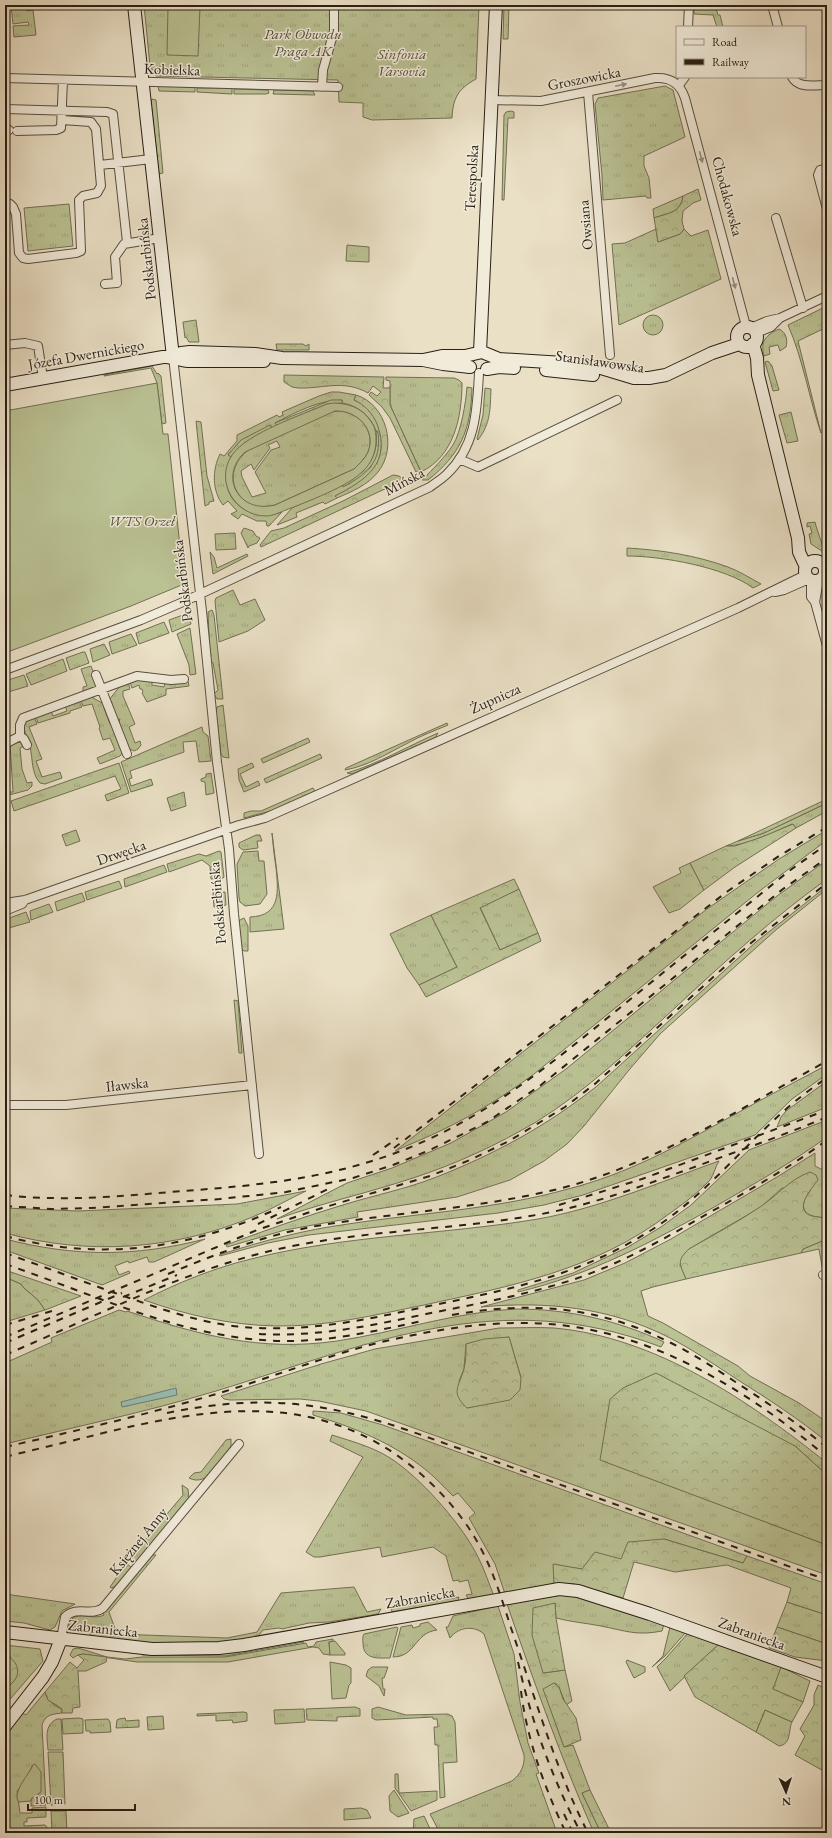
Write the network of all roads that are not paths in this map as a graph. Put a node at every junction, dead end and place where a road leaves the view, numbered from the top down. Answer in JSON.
{"nodes":[{"id":1,"x":134,"y":5,"type":"edge"},
{"id":2,"x":334,"y":5,"type":"edge"},
{"id":3,"x":496,"y":5,"type":"edge"},
{"id":4,"x":689,"y":5,"type":"edge"},
{"id":5,"x":772,"y":5,"type":"edge"},
{"id":6,"x":688,"y":26,"type":"edge"},
{"id":7,"x":778,"y":26,"type":"edge"},
{"id":8,"x":5,"y":78,"type":"edge"},
{"id":9,"x":684,"y":78,"type":"edge"},
{"id":10,"x":63,"y":80,"type":"junction"},
{"id":11,"x":794,"y":80,"type":"edge"},
{"id":12,"x":143,"y":82,"type":"junction"},
{"id":13,"x":679,"y":85,"type":"junction"},
{"id":14,"x":827,"y":85,"type":"edge"},
{"id":15,"x":322,"y":87,"type":"junction"},
{"id":16,"x":338,"y":87,"type":"dead end"},
{"id":17,"x":588,"y":92,"type":"junction"},
{"id":18,"x":491,"y":100,"type":"junction"},
{"id":19,"x":5,"y":109,"type":"edge"},
{"id":20,"x":62,"y":110,"type":"junction"},
{"id":21,"x":62,"y":120,"type":"junction"},
{"id":22,"x":10,"y":129,"type":"edge"},
{"id":23,"x":151,"y":159,"type":"junction"},
{"id":24,"x":119,"y":163,"type":"junction"},
{"id":25,"x":100,"y":165,"type":"junction"},
{"id":26,"x":827,"y":169,"type":"edge"},
{"id":27,"x":5,"y":203,"type":"edge"},
{"id":28,"x":827,"y":209,"type":"edge"},
{"id":29,"x":776,"y":218,"type":"dead end"},
{"id":30,"x":160,"y":238,"type":"junction"},
{"id":31,"x":127,"y":242,"type":"junction"},
{"id":32,"x":105,"y":284,"type":"dead end"},
{"id":33,"x":827,"y":296,"type":"edge"},
{"id":34,"x":803,"y":308,"type":"junction"},
{"id":35,"x":747,"y":337,"type":"junction"},
{"id":36,"x":5,"y":345,"type":"edge"},
{"id":37,"x":480,"y":354,"type":"junction"},
{"id":38,"x":610,"y":355,"type":"dead end"},
{"id":39,"x":173,"y":357,"type":"junction"},
{"id":40,"x":423,"y":360,"type":"junction"},
{"id":41,"x":479,"y":370,"type":"junction"},
{"id":42,"x":666,"y":374,"type":"junction"},
{"id":43,"x":43,"y":378,"type":"junction"},
{"id":44,"x":5,"y":385,"type":"edge"},
{"id":45,"x":617,"y":400,"type":"dead end"},
{"id":46,"x":460,"y":459,"type":"junction"},
{"id":47,"x":816,"y":572,"type":"edge"},
{"id":48,"x":200,"y":595,"type":"junction"},
{"id":49,"x":827,"y":646,"type":"edge"},
{"id":50,"x":5,"y":670,"type":"edge"},
{"id":51,"x":96,"y":675,"type":"dead end"},
{"id":52,"x":184,"y":679,"type":"dead end"},
{"id":53,"x":102,"y":689,"type":"junction"},
{"id":54,"x":20,"y":736,"type":"junction"},
{"id":55,"x":5,"y":744,"type":"edge"},
{"id":56,"x":27,"y":745,"type":"dead end"},
{"id":57,"x":127,"y":754,"type":"dead end"},
{"id":58,"x":226,"y":830,"type":"junction"},
{"id":59,"x":25,"y":900,"type":"junction"},
{"id":60,"x":5,"y":903,"type":"edge"},
{"id":61,"x":5,"y":911,"type":"edge"},
{"id":62,"x":252,"y":1085,"type":"junction"},
{"id":63,"x":5,"y":1104,"type":"edge"},
{"id":64,"x":259,"y":1154,"type":"dead end"},
{"id":65,"x":239,"y":1444,"type":"dead end"},
{"id":66,"x":5,"y":1632,"type":"edge"},
{"id":67,"x":61,"y":1639,"type":"junction"},
{"id":68,"x":827,"y":1677,"type":"edge"},
{"id":69,"x":5,"y":1726,"type":"edge"}],
"edges":[{"from":1,"to":12,"type":"street","name":"Podskarbińska"},
{"from":2,"to":15,"type":"street"},
{"from":3,"to":18,"type":"street","name":"Terespolska"},
{"from":4,"to":6,"type":"street"},
{"from":5,"to":7,"type":"street"},
{"from":8,"to":10,"type":"street","name":"Kobielska"},
{"from":9,"to":13,"type":"street"},
{"from":10,"to":12,"type":"street","name":"Kobielska"},
{"from":10,"to":20,"type":"street"},
{"from":11,"to":14,"type":"street"},
{"from":12,"to":15,"type":"street","name":"Kobielska"},
{"from":12,"to":23,"type":"street","name":"Podskarbińska"},
{"from":17,"to":13,"type":"street","name":"Groszowicka","one_way":true},
{"from":13,"to":35,"type":"street","name":"Chodakowska","one_way":true},
{"from":15,"to":16,"type":"street","name":"Kobielska"},
{"from":17,"to":18,"type":"street","name":"Groszowicka"},
{"from":17,"to":38,"type":"street","name":"Owsiana"},
{"from":18,"to":37,"type":"street","name":"Terespolska"},
{"from":19,"to":20,"type":"street"},
{"from":20,"to":21,"type":"street"},
{"from":20,"to":24,"type":"street"},
{"from":21,"to":22,"type":"street"},
{"from":21,"to":25,"type":"street"},
{"from":23,"to":24,"type":"street"},
{"from":23,"to":30,"type":"street","name":"Podskarbińska"},
{"from":24,"to":25,"type":"street"},
{"from":24,"to":31,"type":"street"},
{"from":25,"to":27,"type":"street"},
{"from":26,"to":28,"type":"street"},
{"from":29,"to":34,"type":"street"},
{"from":30,"to":31,"type":"street"},
{"from":30,"to":39,"type":"street","name":"Podskarbińska"},
{"from":31,"to":32,"type":"street"},
{"from":33,"to":34,"type":"street"},
{"from":34,"to":35,"type":"street"},
{"from":35,"to":42,"type":"street"},
{"from":35,"to":47,"type":"street","name":"Chodakowska"},
{"from":36,"to":43,"type":"street"},
{"from":37,"to":40,"type":"street","name":"Stanisławowska"},
{"from":37,"to":41,"type":"street"},
{"from":37,"to":41,"type":"street"},
{"from":37,"to":42,"type":"street","name":"Stanisławowska"},
{"from":39,"to":40,"type":"street","name":"Stanisławowska"},
{"from":39,"to":43,"type":"street","name":"Józefa Dwernickiego"},
{"from":39,"to":48,"type":"street","name":"Podskarbińska"},
{"from":40,"to":41,"type":"street","name":"Stanisławowska"},
{"from":41,"to":42,"type":"street","name":"Stanisławowska"},
{"from":41,"to":46,"type":"street"},
{"from":43,"to":44,"type":"street","name":"Józefa Dwernickiego"},
{"from":45,"to":46,"type":"street"},
{"from":46,"to":48,"type":"street","name":"Mińska"},
{"from":47,"to":49,"type":"street","name":"Chodakowska"},
{"from":47,"to":58,"type":"street","name":"Żupnicza"},
{"from":48,"to":50,"type":"street","name":"Mińska"},
{"from":48,"to":58,"type":"street","name":"Podskarbińska"},
{"from":51,"to":53,"type":"street"},
{"from":52,"to":53,"type":"street"},
{"from":53,"to":54,"type":"street"},
{"from":53,"to":57,"type":"street"},
{"from":54,"to":55,"type":"street"},
{"from":54,"to":56,"type":"street"},
{"from":58,"to":59,"type":"street","name":"Drwęcka"},
{"from":58,"to":62,"type":"street","name":"Podskarbińska"},
{"from":59,"to":60,"type":"street","name":"Drwęcka"},
{"from":59,"to":61,"type":"street","name":"Drwęcka"},
{"from":62,"to":63,"type":"street","name":"Iławska"},
{"from":62,"to":64,"type":"street","name":"Podskarbińska"},
{"from":65,"to":67,"type":"street","name":"Księżnej Anny"},
{"from":66,"to":67,"type":"street","name":"Zabraniecka"},
{"from":67,"to":68,"type":"street","name":"Zabraniecka"},
{"from":67,"to":69,"type":"street","name":"Księżnej Anny"}]}
